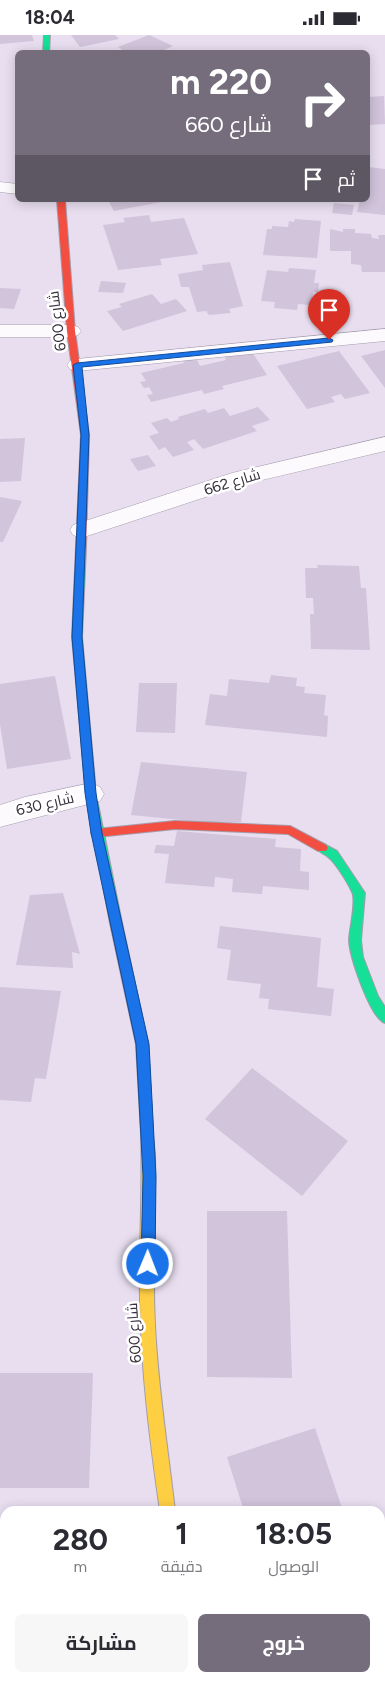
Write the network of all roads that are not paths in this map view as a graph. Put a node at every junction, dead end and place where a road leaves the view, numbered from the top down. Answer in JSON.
{"nodes":[{"id":1,"x":47,"y":35,"type":"edge"},
{"id":2,"x":46,"y":50,"type":"edge"},
{"id":3,"x":0,"y":187,"type":"edge"},
{"id":4,"x":15,"y":189,"type":"edge"},
{"id":5,"x":60,"y":202,"type":"edge"},
{"id":6,"x":385,"y":325,"type":"edge"},
{"id":7,"x":0,"y":331,"type":"edge"},
{"id":8,"x":71,"y":331,"type":"junction"},
{"id":9,"x":376,"y":336,"type":"edge"},
{"id":10,"x":77,"y":365,"type":"junction"},
{"id":11,"x":385,"y":443,"type":"edge"},
{"id":12,"x":81,"y":531,"type":"junction"},
{"id":13,"x":91,"y":793,"type":"junction"},
{"id":14,"x":0,"y":816,"type":"edge"},
{"id":15,"x":97,"y":833,"type":"junction"},
{"id":16,"x":385,"y":1018,"type":"edge"},
{"id":17,"x":167,"y":1506,"type":"edge"}],
"edges":[{"from":1,"to":2,"type":"main road"},
{"from":3,"to":4,"type":"street"},
{"from":5,"to":8,"type":"main road","name":"شارع 600"},
{"from":6,"to":9,"type":"street"},
{"from":7,"to":8,"type":"street"},
{"from":8,"to":10,"type":"main road","name":"شارع 600"},
{"from":9,"to":10,"type":"street"},
{"from":10,"to":12,"type":"main road","name":"شارع 600"},
{"from":11,"to":12,"type":"street","name":"شارع 662"},
{"from":12,"to":13,"type":"main road","name":"شارع 600"},
{"from":13,"to":14,"type":"street","name":"شارع 630"},
{"from":13,"to":15,"type":"main road","name":"شارع 600"},
{"from":15,"to":16,"type":"main road"},
{"from":15,"to":17,"type":"main road","name":"شارع 600"}]}
